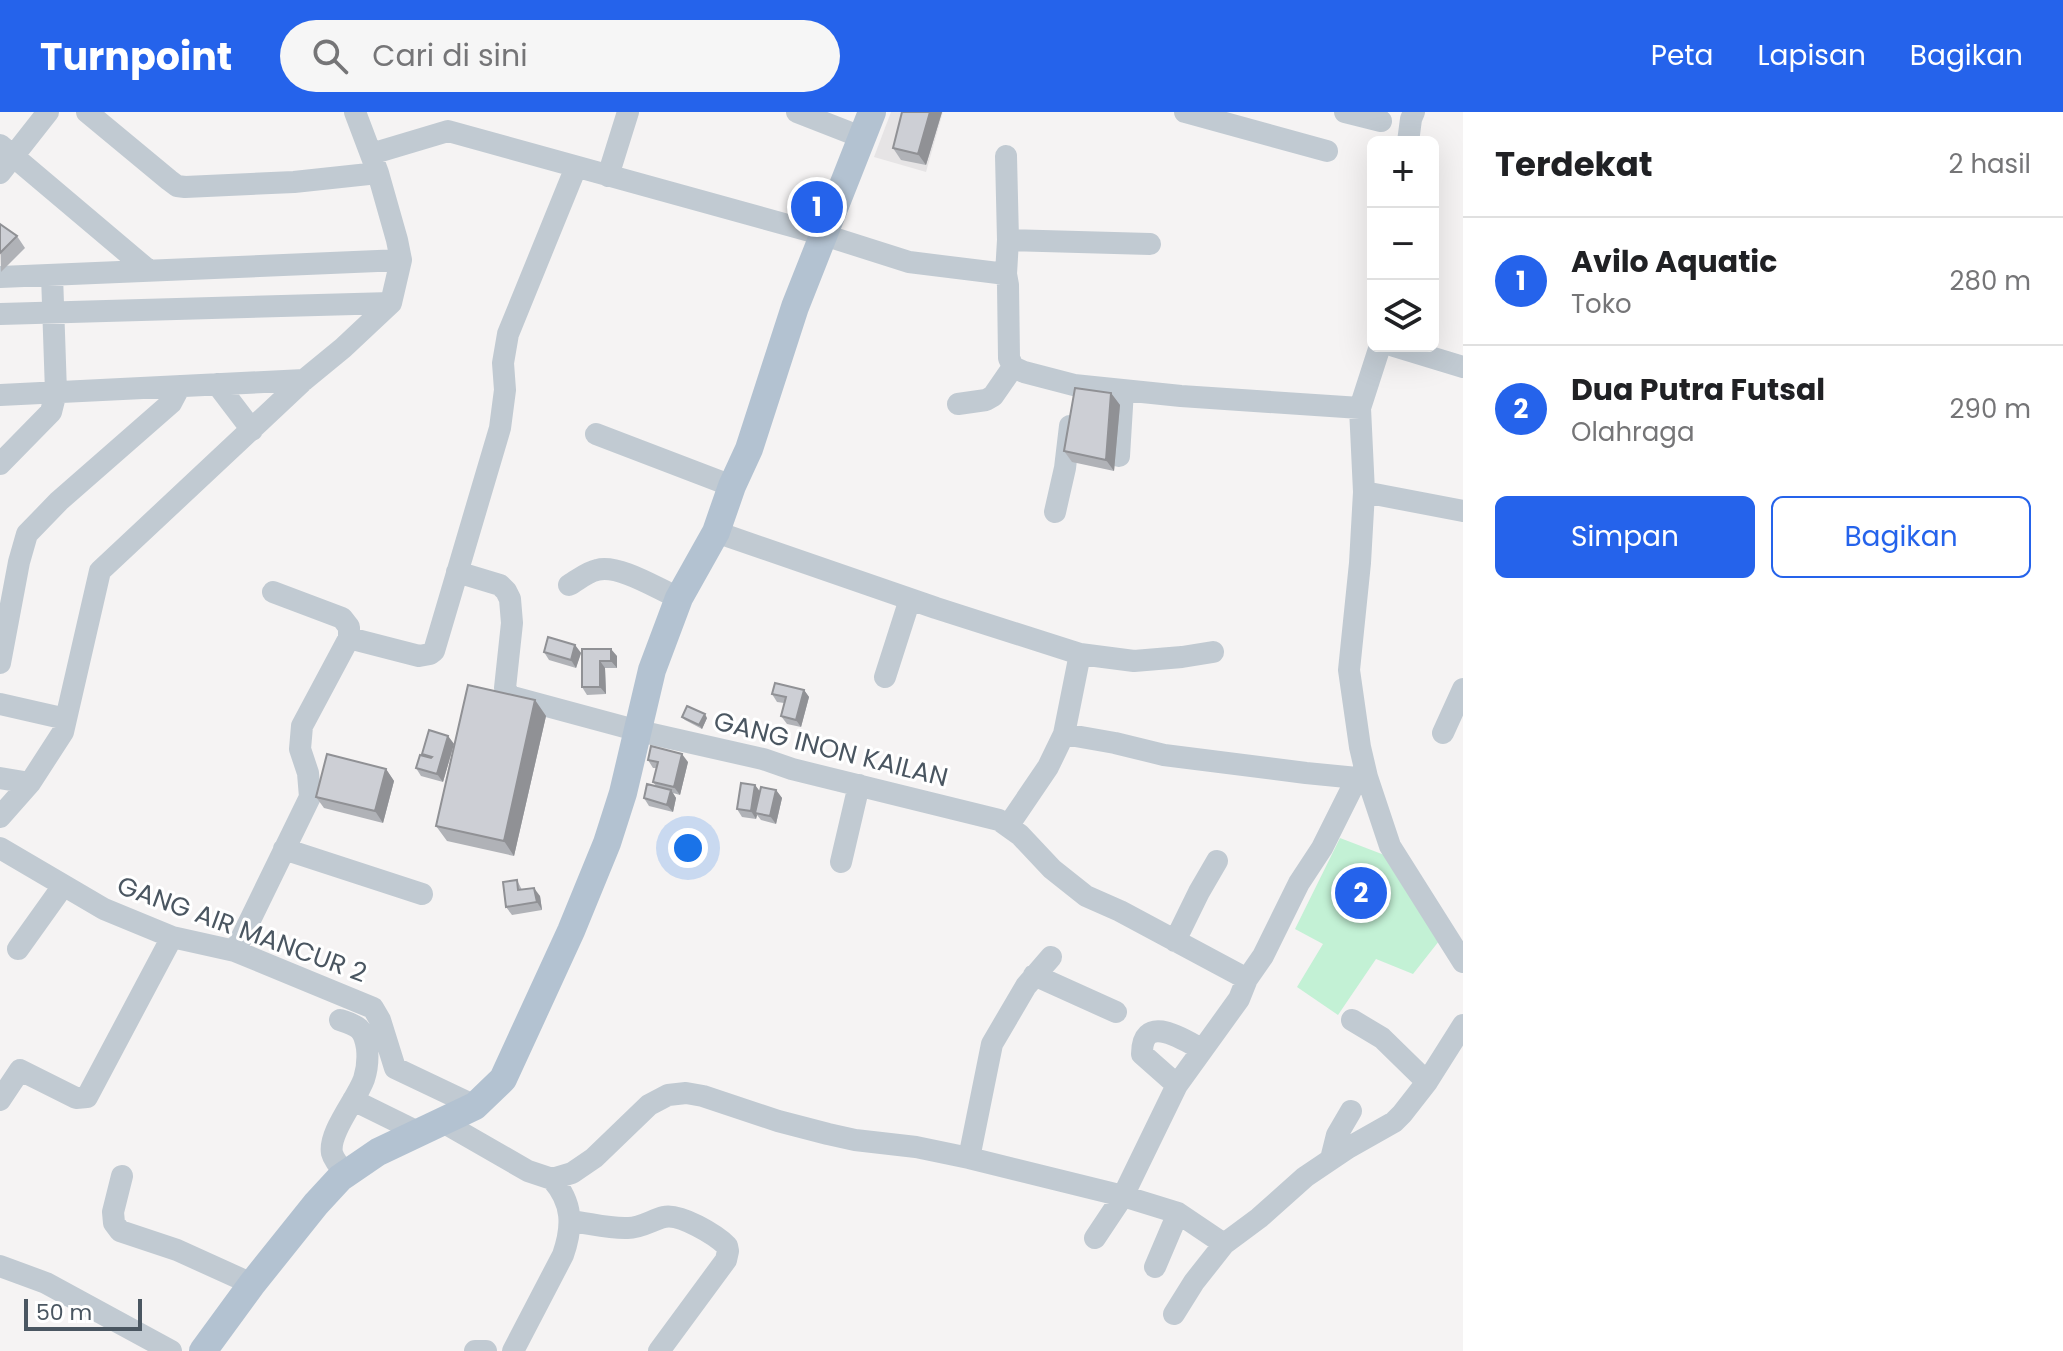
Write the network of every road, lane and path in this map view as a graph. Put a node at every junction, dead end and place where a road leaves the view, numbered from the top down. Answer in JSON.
{"nodes":[{"id":1,"x":48,"y":112,"type":"edge"},
{"id":2,"x":87,"y":112,"type":"edge"},
{"id":3,"x":355,"y":112,"type":"edge"},
{"id":4,"x":628,"y":112,"type":"edge"},
{"id":5,"x":797,"y":112,"type":"edge"},
{"id":6,"x":1185,"y":112,"type":"edge"},
{"id":7,"x":1345,"y":112,"type":"edge"},
{"id":8,"x":1414,"y":112,"type":"edge"},
{"id":9,"x":823,"y":117,"type":"edge"},
{"id":10,"x":1381,"y":121,"type":"dead end"},
{"id":11,"x":866,"y":125,"type":"edge"},
{"id":12,"x":1409,"y":136,"type":"edge"},
{"id":13,"x":1327,"y":151,"type":"dead end"},
{"id":14,"x":1006,"y":156,"type":"dead end"},
{"id":15,"x":5,"y":158,"type":"edge"},
{"id":16,"x":375,"y":164,"type":"junction"},
{"id":17,"x":576,"y":167,"type":"junction"},
{"id":18,"x":608,"y":176,"type":"junction"},
{"id":19,"x":824,"y":235,"type":"junction"},
{"id":20,"x":1008,"y":240,"type":"junction"},
{"id":21,"x":1150,"y":244,"type":"dead end"},
{"id":22,"x":401,"y":260,"type":"junction"},
{"id":23,"x":148,"y":270,"type":"junction"},
{"id":24,"x":1006,"y":274,"type":"junction"},
{"id":25,"x":52,"y":275,"type":"junction"},
{"id":26,"x":0,"y":277,"type":"edge"},
{"id":27,"x":391,"y":303,"type":"junction"},
{"id":28,"x":52,"y":311,"type":"junction"},
{"id":29,"x":0,"y":314,"type":"edge"},
{"id":30,"x":1378,"y":352,"type":"edge"},
{"id":31,"x":1414,"y":352,"type":"edge"},
{"id":32,"x":1013,"y":367,"type":"junction"},
{"id":33,"x":1463,"y":367,"type":"edge"},
{"id":34,"x":304,"y":380,"type":"junction"},
{"id":35,"x":217,"y":384,"type":"junction"},
{"id":36,"x":1074,"y":385,"type":"junction"},
{"id":37,"x":180,"y":386,"type":"junction"},
{"id":38,"x":1123,"y":390,"type":"junction"},
{"id":39,"x":56,"y":392,"type":"junction"},
{"id":40,"x":0,"y":395,"type":"edge"},
{"id":41,"x":958,"y":404,"type":"dead end"},
{"id":42,"x":1360,"y":408,"type":"junction"},
{"id":43,"x":252,"y":430,"type":"junction"},
{"id":44,"x":596,"y":434,"type":"dead end"},
{"id":45,"x":1119,"y":456,"type":"dead end"},
{"id":46,"x":0,"y":464,"type":"edge"},
{"id":47,"x":732,"y":486,"type":"junction"},
{"id":48,"x":1364,"y":492,"type":"junction"},
{"id":49,"x":1463,"y":511,"type":"edge"},
{"id":50,"x":1055,"y":512,"type":"dead end"},
{"id":51,"x":716,"y":532,"type":"junction"},
{"id":52,"x":10,"y":560,"type":"edge"},
{"id":53,"x":457,"y":572,"type":"junction"},
{"id":54,"x":569,"y":585,"type":"dead end"},
{"id":55,"x":273,"y":592,"type":"dead end"},
{"id":56,"x":679,"y":598,"type":"junction"},
{"id":57,"x":910,"y":599,"type":"junction"},
{"id":58,"x":4,"y":627,"type":"edge"},
{"id":59,"x":349,"y":638,"type":"junction"},
{"id":60,"x":1213,"y":652,"type":"dead end"},
{"id":61,"x":1080,"y":654,"type":"junction"},
{"id":62,"x":0,"y":663,"type":"edge"},
{"id":63,"x":885,"y":677,"type":"dead end"},
{"id":64,"x":1463,"y":689,"type":"edge"},
{"id":65,"x":0,"y":704,"type":"edge"},
{"id":66,"x":66,"y":719,"type":"junction"},
{"id":67,"x":639,"y":731,"type":"junction"},
{"id":68,"x":1443,"y":733,"type":"dead end"},
{"id":69,"x":1064,"y":734,"type":"junction"},
{"id":70,"x":0,"y":778,"type":"edge"},
{"id":71,"x":1362,"y":778,"type":"junction"},
{"id":72,"x":30,"y":783,"type":"junction"},
{"id":73,"x":859,"y":785,"type":"junction"},
{"id":74,"x":0,"y":817,"type":"edge"},
{"id":75,"x":1008,"y":826,"type":"junction"},
{"id":76,"x":0,"y":848,"type":"edge"},
{"id":77,"x":284,"y":849,"type":"junction"},
{"id":78,"x":1217,"y":861,"type":"dead end"},
{"id":79,"x":841,"y":862,"type":"dead end"},
{"id":80,"x":63,"y":886,"type":"junction"},
{"id":81,"x":422,"y":894,"type":"dead end"},
{"id":82,"x":172,"y":937,"type":"junction"},
{"id":83,"x":1175,"y":941,"type":"junction"},
{"id":84,"x":18,"y":949,"type":"dead end"},
{"id":85,"x":235,"y":951,"type":"junction"},
{"id":86,"x":1051,"y":957,"type":"dead end"},
{"id":87,"x":1463,"y":962,"type":"edge"},
{"id":88,"x":1034,"y":975,"type":"junction"},
{"id":89,"x":1247,"y":979,"type":"junction"},
{"id":90,"x":1116,"y":1012,"type":"dead end"},
{"id":91,"x":340,"y":1020,"type":"dead end"},
{"id":92,"x":1352,"y":1020,"type":"dead end"},
{"id":93,"x":1463,"y":1025,"type":"edge"},
{"id":94,"x":1201,"y":1049,"type":"junction"},
{"id":95,"x":10,"y":1065,"type":"edge"},
{"id":96,"x":1427,"y":1082,"type":"junction"},
{"id":97,"x":1177,"y":1085,"type":"junction"},
{"id":98,"x":0,"y":1100,"type":"edge"},
{"id":99,"x":353,"y":1100,"type":"junction"},
{"id":100,"x":475,"y":1106,"type":"junction"},
{"id":101,"x":1351,"y":1111,"type":"dead end"},
{"id":102,"x":429,"y":1127,"type":"junction"},
{"id":103,"x":969,"y":1158,"type":"junction"},
{"id":104,"x":1331,"y":1159,"type":"junction"},
{"id":105,"x":346,"y":1173,"type":"junction"},
{"id":106,"x":122,"y":1176,"type":"dead end"},
{"id":107,"x":552,"y":1179,"type":"junction"},
{"id":108,"x":1123,"y":1196,"type":"junction"},
{"id":109,"x":1178,"y":1213,"type":"junction"},
{"id":110,"x":570,"y":1221,"type":"junction"},
{"id":111,"x":1095,"y":1238,"type":"dead end"},
{"id":112,"x":1224,"y":1244,"type":"junction"},
{"id":113,"x":0,"y":1266,"type":"edge"},
{"id":114,"x":1155,"y":1267,"type":"dead end"},
{"id":115,"x":252,"y":1284,"type":"junction"},
{"id":116,"x":1174,"y":1314,"type":"dead end"},
{"id":117,"x":171,"y":1351,"type":"edge"},
{"id":118,"x":203,"y":1351,"type":"edge"},
{"id":119,"x":475,"y":1351,"type":"edge"},
{"id":120,"x":486,"y":1351,"type":"edge"},
{"id":121,"x":513,"y":1351,"type":"edge"},
{"id":122,"x":659,"y":1351,"type":"edge"}],
"edges":[{"from":1,"to":15,"type":"street"},
{"from":2,"to":16,"type":"street"},
{"from":3,"to":16,"type":"street"},
{"from":4,"to":18,"type":"street"},
{"from":5,"to":9,"type":"street"},
{"from":6,"to":13,"type":"street"},
{"from":7,"to":10,"type":"street"},
{"from":8,"to":12,"type":"street"},
{"from":9,"to":11,"type":"street"},
{"from":11,"to":19,"type":"main road"},
{"from":14,"to":20,"type":"street"},
{"from":15,"to":23,"type":"street"},
{"from":16,"to":17,"type":"street"},
{"from":16,"to":22,"type":"street"},
{"from":17,"to":18,"type":"street"},
{"from":17,"to":53,"type":"street"},
{"from":18,"to":19,"type":"street"},
{"from":19,"to":24,"type":"street"},
{"from":19,"to":47,"type":"main road"},
{"from":20,"to":21,"type":"street"},
{"from":20,"to":24,"type":"street"},
{"from":22,"to":23,"type":"street"},
{"from":22,"to":27,"type":"street"},
{"from":23,"to":25,"type":"street"},
{"from":24,"to":32,"type":"street"},
{"from":25,"to":26,"type":"street"},
{"from":25,"to":28,"type":"street"},
{"from":27,"to":28,"type":"street"},
{"from":27,"to":34,"type":"street"},
{"from":28,"to":29,"type":"street"},
{"from":28,"to":39,"type":"street"},
{"from":30,"to":42,"type":"street"},
{"from":31,"to":33,"type":"street"},
{"from":32,"to":36,"type":"street"},
{"from":32,"to":41,"type":"street"},
{"from":34,"to":35,"type":"street"},
{"from":34,"to":43,"type":"street"},
{"from":35,"to":37,"type":"street"},
{"from":35,"to":43,"type":"street"},
{"from":36,"to":38,"type":"street"},
{"from":36,"to":50,"type":"street"},
{"from":37,"to":39,"type":"street"},
{"from":37,"to":52,"type":"street"},
{"from":38,"to":42,"type":"street"},
{"from":38,"to":45,"type":"street"},
{"from":39,"to":40,"type":"street"},
{"from":39,"to":46,"type":"street"},
{"from":42,"to":48,"type":"street"},
{"from":43,"to":66,"type":"street"},
{"from":44,"to":47,"type":"street"},
{"from":47,"to":51,"type":"main road"},
{"from":48,"to":49,"type":"street"},
{"from":48,"to":71,"type":"street"},
{"from":51,"to":56,"type":"main road"},
{"from":51,"to":57,"type":"street"},
{"from":52,"to":58,"type":"street"},
{"from":53,"to":59,"type":"street"},
{"from":53,"to":67,"type":"street","name":"GANG INON KAILAN"},
{"from":54,"to":56,"type":"street"},
{"from":55,"to":59,"type":"street"},
{"from":56,"to":67,"type":"main road"},
{"from":57,"to":61,"type":"street"},
{"from":57,"to":63,"type":"street"},
{"from":58,"to":62,"type":"street"},
{"from":59,"to":77,"type":"street"},
{"from":60,"to":61,"type":"street"},
{"from":61,"to":69,"type":"street"},
{"from":64,"to":68,"type":"street"},
{"from":65,"to":66,"type":"street"},
{"from":66,"to":72,"type":"street"},
{"from":67,"to":73,"type":"street","name":"GANG INON KAILAN"},
{"from":67,"to":100,"type":"main road"},
{"from":69,"to":71,"type":"street"},
{"from":69,"to":75,"type":"street"},
{"from":70,"to":72,"type":"street"},
{"from":71,"to":87,"type":"street"},
{"from":71,"to":89,"type":"street"},
{"from":72,"to":74,"type":"street"},
{"from":73,"to":75,"type":"street","name":"GANG INON KAILAN"},
{"from":73,"to":79,"type":"street"},
{"from":75,"to":83,"type":"street"},
{"from":76,"to":80,"type":"street","name":"GANG AIR MANCUR 2"},
{"from":77,"to":81,"type":"street"},
{"from":77,"to":85,"type":"street"},
{"from":78,"to":83,"type":"street"},
{"from":80,"to":82,"type":"street","name":"GANG AIR MANCUR 2"},
{"from":80,"to":84,"type":"street"},
{"from":82,"to":85,"type":"street","name":"GANG AIR MANCUR 2"},
{"from":82,"to":95,"type":"street"},
{"from":83,"to":89,"type":"street"},
{"from":85,"to":100,"type":"street","name":"GANG AIR MANCUR 2"},
{"from":86,"to":88,"type":"street"},
{"from":88,"to":90,"type":"street"},
{"from":88,"to":103,"type":"street"},
{"from":89,"to":94,"type":"street"},
{"from":91,"to":99,"type":"street"},
{"from":92,"to":96,"type":"street"},
{"from":93,"to":96,"type":"street"},
{"from":94,"to":97,"type":"street"},
{"from":94,"to":97,"type":"street"},
{"from":95,"to":98,"type":"street"},
{"from":96,"to":104,"type":"street"},
{"from":97,"to":108,"type":"street"},
{"from":99,"to":102,"type":"street"},
{"from":99,"to":105,"type":"street"},
{"from":100,"to":102,"type":"main road"},
{"from":101,"to":104,"type":"street"},
{"from":102,"to":105,"type":"main road"},
{"from":102,"to":107,"type":"street"},
{"from":103,"to":107,"type":"street"},
{"from":103,"to":108,"type":"street"},
{"from":104,"to":112,"type":"street"},
{"from":105,"to":115,"type":"main road"},
{"from":106,"to":115,"type":"street"},
{"from":107,"to":110,"type":"street"},
{"from":108,"to":109,"type":"street"},
{"from":108,"to":111,"type":"street"},
{"from":109,"to":112,"type":"street"},
{"from":109,"to":114,"type":"street"},
{"from":110,"to":121,"type":"street"},
{"from":110,"to":122,"type":"street"},
{"from":112,"to":116,"type":"street"},
{"from":113,"to":117,"type":"street"},
{"from":115,"to":118,"type":"main road"},
{"from":119,"to":120,"type":"street"}]}
